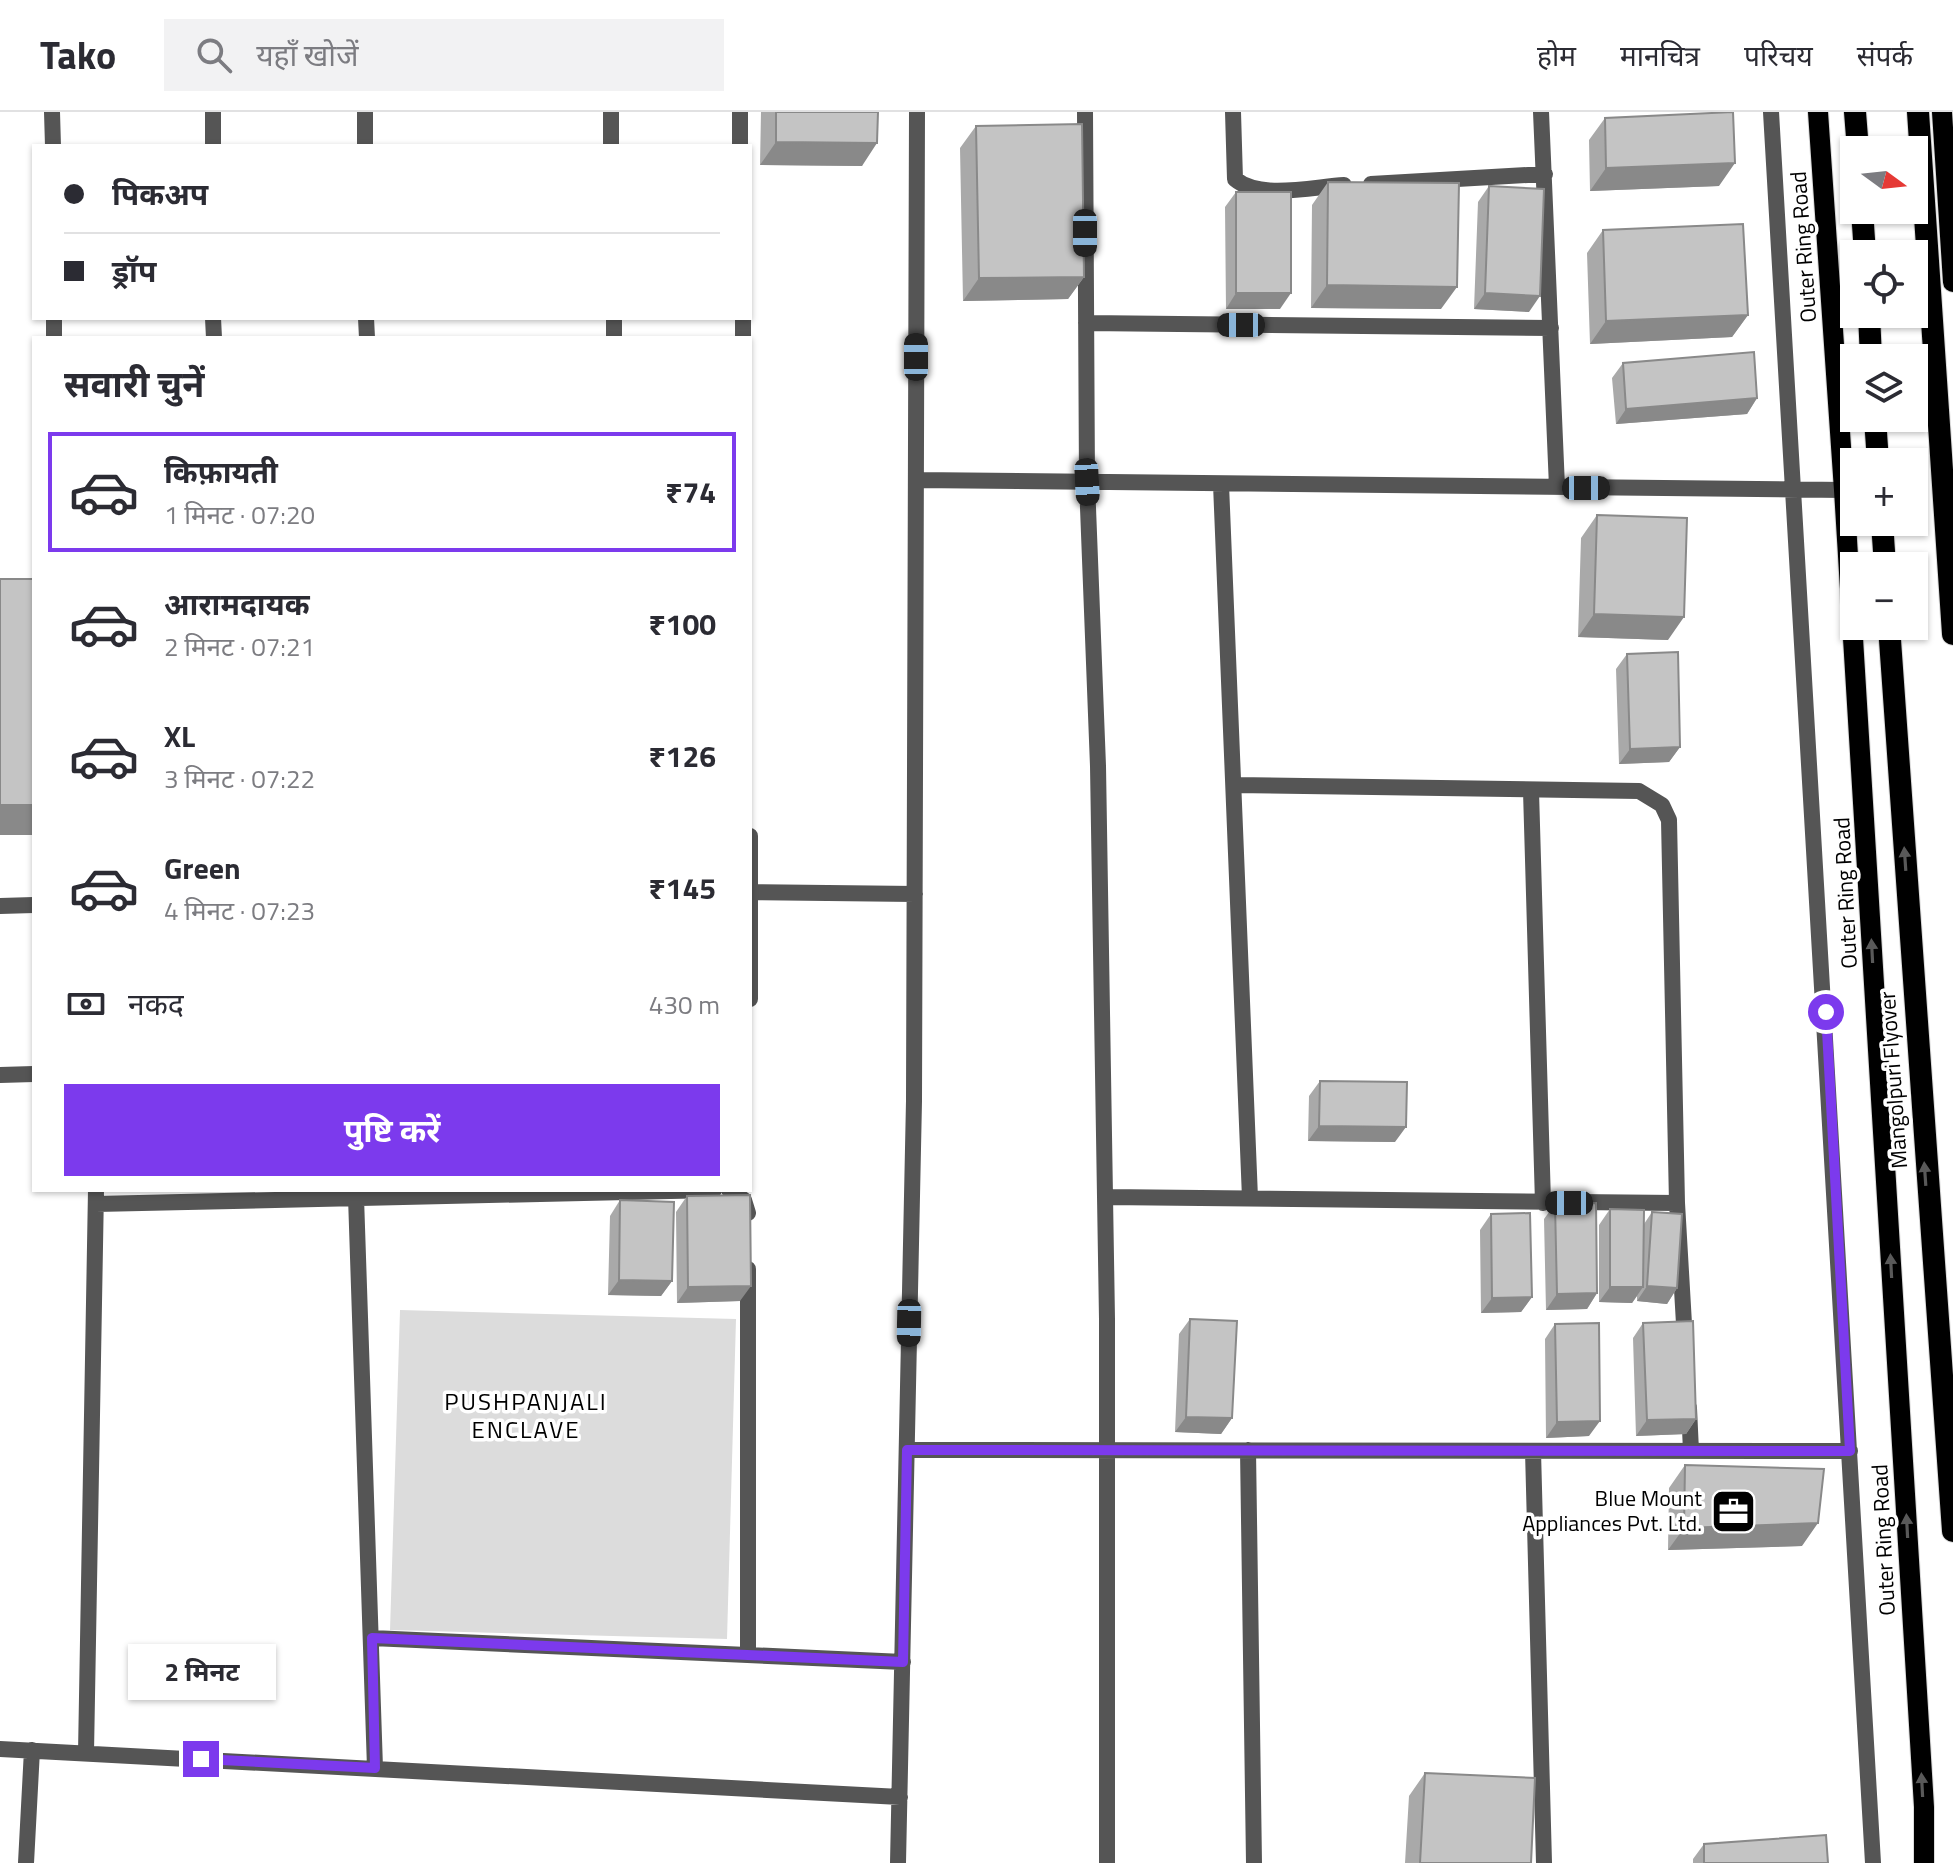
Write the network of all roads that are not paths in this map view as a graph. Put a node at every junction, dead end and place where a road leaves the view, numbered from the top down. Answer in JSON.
{"nodes":[{"id":1,"x":52,"y":112,"type":"edge"},
{"id":2,"x":213,"y":112,"type":"edge"},
{"id":3,"x":365,"y":112,"type":"edge"},
{"id":4,"x":611,"y":112,"type":"edge"},
{"id":5,"x":740,"y":112,"type":"edge"},
{"id":6,"x":917,"y":112,"type":"edge"},
{"id":7,"x":1085,"y":112,"type":"edge"},
{"id":8,"x":1233,"y":112,"type":"edge"},
{"id":9,"x":1541,"y":112,"type":"edge"},
{"id":10,"x":1771,"y":112,"type":"edge"},
{"id":11,"x":1818,"y":112,"type":"edge"},
{"id":12,"x":1855,"y":112,"type":"edge"},
{"id":13,"x":1918,"y":112,"type":"edge"},
{"id":14,"x":1942,"y":112,"type":"edge"},
{"id":15,"x":1857,"y":136,"type":"edge"},
{"id":16,"x":53,"y":144,"type":"edge"},
{"id":17,"x":213,"y":144,"type":"edge"},
{"id":18,"x":365,"y":144,"type":"edge"},
{"id":19,"x":611,"y":144,"type":"edge"},
{"id":20,"x":740,"y":144,"type":"edge"},
{"id":21,"x":1545,"y":174,"type":"junction"},
{"id":22,"x":1953,"y":282,"type":"edge"},
{"id":23,"x":1086,"y":323,"type":"junction"},
{"id":24,"x":1551,"y":328,"type":"junction"},
{"id":25,"x":1841,"y":448,"type":"edge"},
{"id":26,"x":916,"y":480,"type":"junction"},
{"id":27,"x":1087,"y":482,"type":"junction"},
{"id":28,"x":1221,"y":484,"type":"junction"},
{"id":29,"x":1557,"y":487,"type":"junction"},
{"id":30,"x":1794,"y":490,"type":"junction"},
{"id":31,"x":1840,"y":490,"type":"edge"},
{"id":32,"x":1847,"y":536,"type":"edge"},
{"id":33,"x":1953,"y":634,"type":"edge"},
{"id":34,"x":1890,"y":640,"type":"edge"},
{"id":35,"x":1234,"y":785,"type":"junction"},
{"id":36,"x":1531,"y":791,"type":"junction"},
{"id":37,"x":752,"y":892,"type":"edge"},
{"id":38,"x":915,"y":894,"type":"junction"},
{"id":39,"x":32,"y":905,"type":"edge"},
{"id":40,"x":0,"y":906,"type":"edge"},
{"id":41,"x":32,"y":1074,"type":"edge"},
{"id":42,"x":0,"y":1075,"type":"edge"},
{"id":43,"x":612,"y":1192,"type":"edge"},
{"id":44,"x":735,"y":1192,"type":"edge"},
{"id":45,"x":748,"y":1192,"type":"edge"},
{"id":46,"x":96,"y":1197,"type":"edge"},
{"id":47,"x":356,"y":1197,"type":"junction"},
{"id":48,"x":1106,"y":1197,"type":"junction"},
{"id":49,"x":1250,"y":1198,"type":"junction"},
{"id":50,"x":1543,"y":1203,"type":"junction"},
{"id":51,"x":1677,"y":1203,"type":"junction"},
{"id":52,"x":748,"y":1259,"type":"edge"},
{"id":53,"x":1686,"y":1358,"type":"edge"},
{"id":54,"x":1688,"y":1389,"type":"edge"},
{"id":55,"x":907,"y":1450,"type":"junction"},
{"id":56,"x":1105,"y":1450,"type":"junction"},
{"id":57,"x":1248,"y":1450,"type":"junction"},
{"id":58,"x":1533,"y":1451,"type":"junction"},
{"id":59,"x":1691,"y":1451,"type":"junction"},
{"id":60,"x":1850,"y":1451,"type":"junction"},
{"id":61,"x":1953,"y":1531,"type":"edge"},
{"id":62,"x":372,"y":1638,"type":"junction"},
{"id":63,"x":748,"y":1655,"type":"junction"},
{"id":64,"x":903,"y":1662,"type":"junction"},
{"id":65,"x":0,"y":1749,"type":"edge"},
{"id":66,"x":32,"y":1750,"type":"junction"},
{"id":67,"x":86,"y":1753,"type":"junction"},
{"id":68,"x":375,"y":1768,"type":"junction"},
{"id":69,"x":900,"y":1797,"type":"junction"},
{"id":70,"x":26,"y":1863,"type":"edge"},
{"id":71,"x":898,"y":1863,"type":"edge"},
{"id":72,"x":1107,"y":1863,"type":"edge"},
{"id":73,"x":1254,"y":1863,"type":"edge"},
{"id":74,"x":1544,"y":1863,"type":"edge"},
{"id":75,"x":1873,"y":1863,"type":"edge"},
{"id":76,"x":1924,"y":1863,"type":"edge"}],
"edges":[{"from":1,"to":16,"type":"street"},
{"from":2,"to":17,"type":"street"},
{"from":3,"to":18,"type":"street"},
{"from":4,"to":19,"type":"street"},
{"from":5,"to":20,"type":"street"},
{"from":6,"to":26,"type":"street"},
{"from":7,"to":23,"type":"street"},
{"from":8,"to":21,"type":"street"},
{"from":9,"to":21,"type":"street"},
{"from":10,"to":30,"type":"street"},
{"from":11,"to":25,"type":"main road","name":"Outer Ring Road"},
{"from":12,"to":15,"type":"highway"},
{"from":13,"to":33,"type":"highway"},
{"from":14,"to":22,"type":"main road"},
{"from":21,"to":24,"type":"street"},
{"from":23,"to":24,"type":"street"},
{"from":23,"to":27,"type":"street"},
{"from":24,"to":29,"type":"street"},
{"from":26,"to":27,"type":"street"},
{"from":26,"to":38,"type":"street"},
{"from":27,"to":28,"type":"street"},
{"from":27,"to":48,"type":"street"},
{"from":28,"to":29,"type":"street"},
{"from":28,"to":35,"type":"street"},
{"from":29,"to":30,"type":"street"},
{"from":30,"to":31,"type":"street"},
{"from":30,"to":60,"type":"street"},
{"from":76,"to":32,"type":"main road","name":"Outer Ring Road","one_way":true},
{"from":61,"to":34,"type":"highway","name":"Mangolpuri Flyover","one_way":true},
{"from":35,"to":36,"type":"street"},
{"from":35,"to":49,"type":"street"},
{"from":36,"to":50,"type":"street"},
{"from":36,"to":51,"type":"street"},
{"from":37,"to":38,"type":"street"},
{"from":38,"to":55,"type":"street"},
{"from":39,"to":40,"type":"street"},
{"from":41,"to":42,"type":"street"},
{"from":43,"to":47,"type":"street"},
{"from":44,"to":45,"type":"street"},
{"from":46,"to":47,"type":"street"},
{"from":46,"to":67,"type":"street"},
{"from":47,"to":62,"type":"street"},
{"from":48,"to":49,"type":"street"},
{"from":48,"to":56,"type":"street"},
{"from":49,"to":50,"type":"street"},
{"from":50,"to":51,"type":"street"},
{"from":51,"to":53,"type":"street"},
{"from":52,"to":63,"type":"street"},
{"from":54,"to":59,"type":"street"},
{"from":55,"to":56,"type":"street"},
{"from":55,"to":64,"type":"street"},
{"from":56,"to":57,"type":"street"},
{"from":56,"to":72,"type":"street"},
{"from":57,"to":58,"type":"street"},
{"from":57,"to":73,"type":"street"},
{"from":58,"to":59,"type":"street"},
{"from":58,"to":74,"type":"street"},
{"from":59,"to":60,"type":"street"},
{"from":60,"to":75,"type":"street"},
{"from":62,"to":63,"type":"street"},
{"from":62,"to":68,"type":"street"},
{"from":63,"to":64,"type":"street"},
{"from":64,"to":69,"type":"street"},
{"from":65,"to":66,"type":"street"},
{"from":66,"to":67,"type":"street"},
{"from":66,"to":70,"type":"street"},
{"from":67,"to":68,"type":"street"},
{"from":68,"to":69,"type":"street"},
{"from":69,"to":71,"type":"street"}]}
